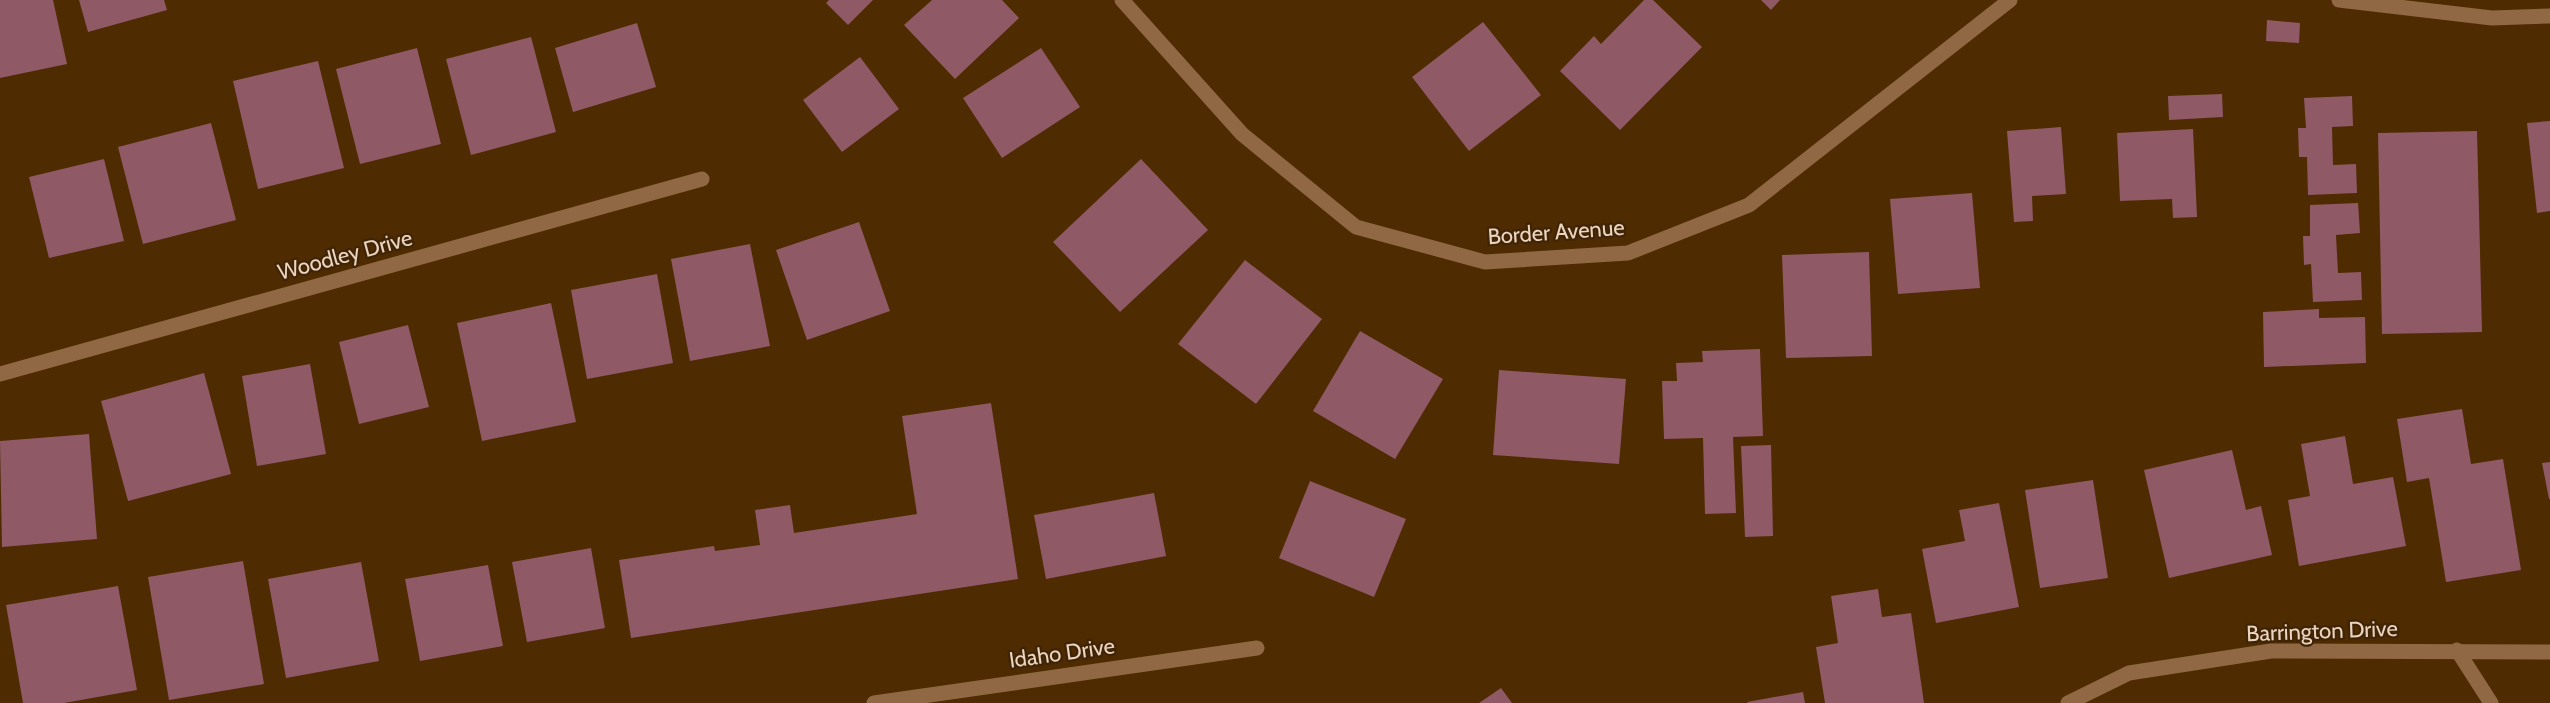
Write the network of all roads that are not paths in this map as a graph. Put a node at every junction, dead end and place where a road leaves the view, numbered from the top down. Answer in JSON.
{"nodes":[{"id":1,"x":1122,"y":0,"type":"edge"},
{"id":2,"x":2010,"y":0,"type":"edge"},
{"id":3,"x":2339,"y":0,"type":"edge"},
{"id":4,"x":2550,"y":16,"type":"edge"},
{"id":5,"x":702,"y":179,"type":"dead end"},
{"id":6,"x":0,"y":374,"type":"edge"},
{"id":7,"x":1257,"y":648,"type":"dead end"},
{"id":8,"x":2457,"y":650,"type":"junction"},
{"id":9,"x":2550,"y":652,"type":"edge"},
{"id":10,"x":874,"y":703,"type":"edge"},
{"id":11,"x":2068,"y":703,"type":"edge"},
{"id":12,"x":2491,"y":703,"type":"edge"}],
"edges":[{"from":1,"to":2,"type":"street","name":"Border Avenue"},
{"from":3,"to":4,"type":"street"},
{"from":5,"to":6,"type":"street","name":"Woodley Drive"},
{"from":7,"to":10,"type":"street","name":"Idaho Drive"},
{"from":8,"to":9,"type":"street","name":"Barrington Drive"},
{"from":8,"to":11,"type":"street","name":"Barrington Drive"},
{"from":8,"to":12,"type":"street"}]}
